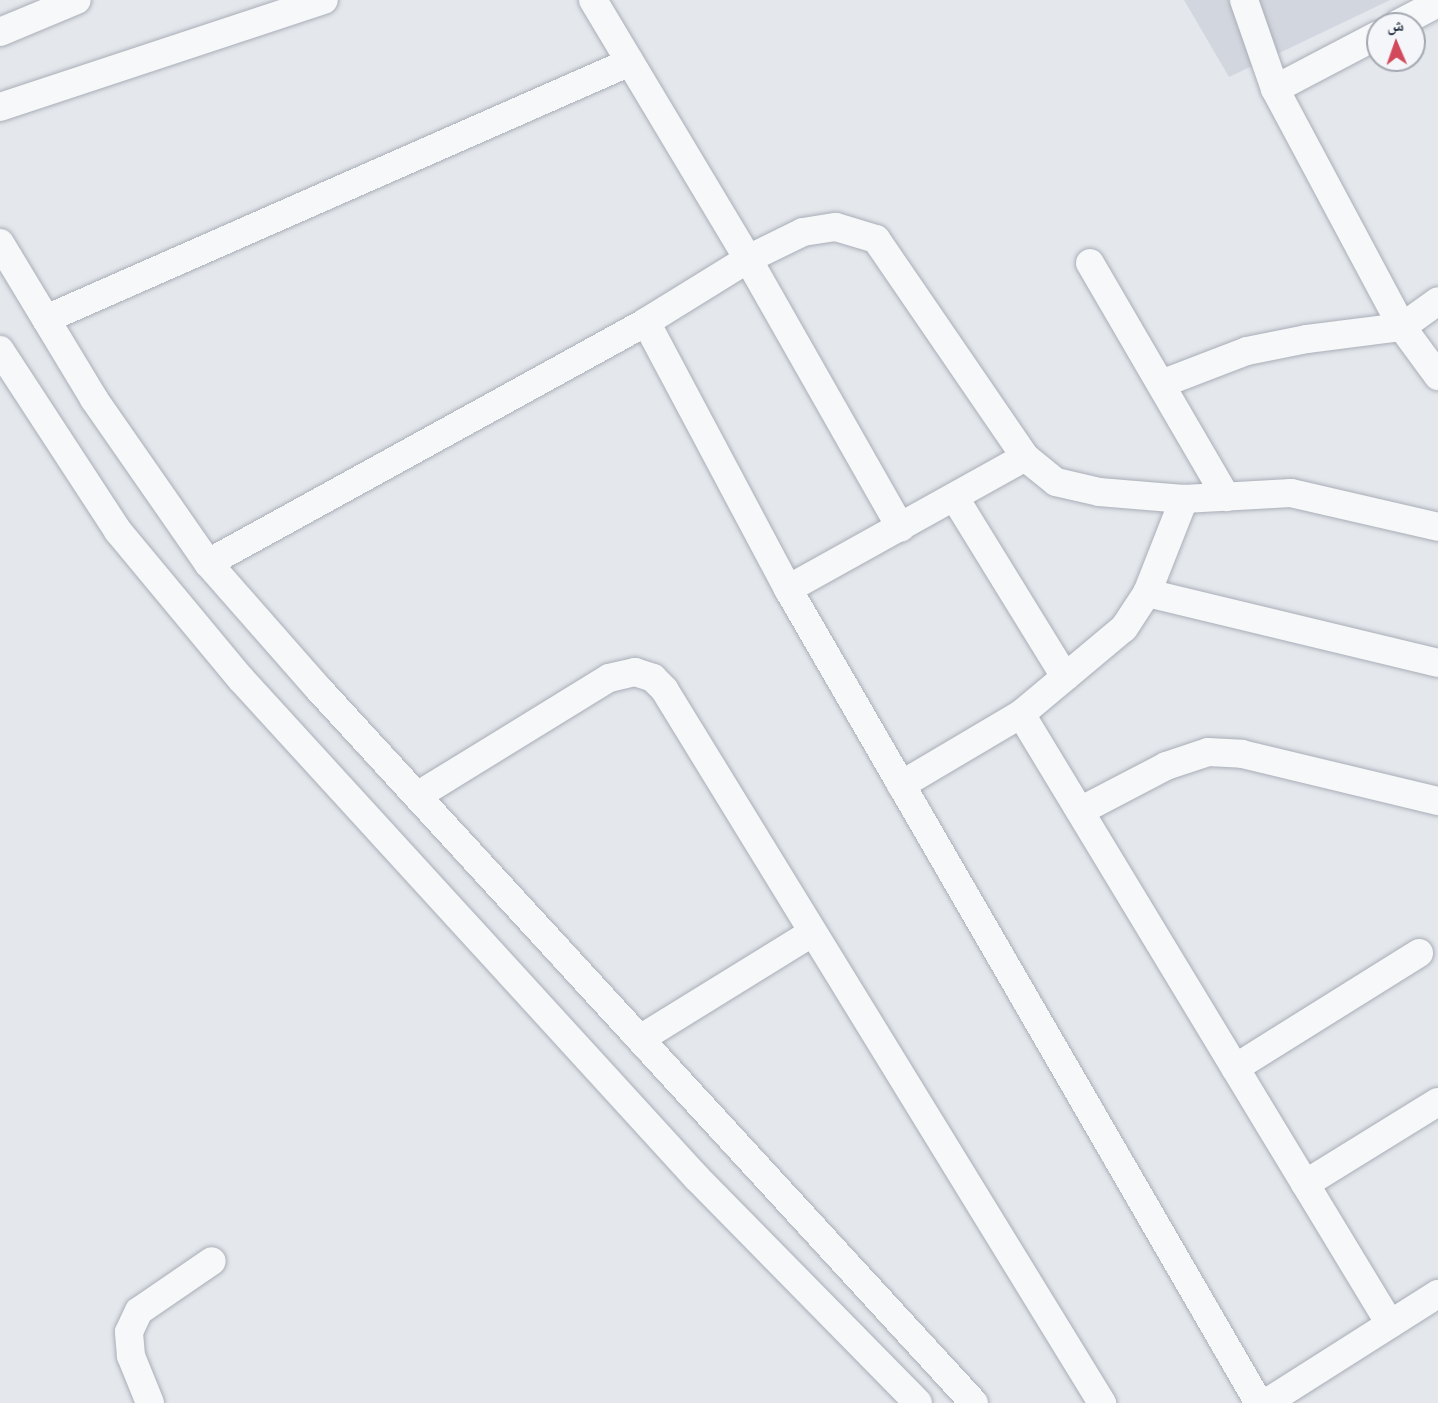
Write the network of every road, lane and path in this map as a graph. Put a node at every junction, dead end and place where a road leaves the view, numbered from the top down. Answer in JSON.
{"nodes":[{"id":1,"x":77,"y":0,"type":"edge"},
{"id":2,"x":324,"y":0,"type":"edge"},
{"id":3,"x":593,"y":0,"type":"edge"},
{"id":4,"x":1244,"y":0,"type":"edge"},
{"id":5,"x":1438,"y":3,"type":"edge"},
{"id":6,"x":1421,"y":12,"type":"edge"},
{"id":7,"x":0,"y":32,"type":"edge"},
{"id":8,"x":1366,"y":41,"type":"edge"},
{"id":9,"x":630,"y":62,"type":"junction"},
{"id":10,"x":1275,"y":89,"type":"junction"},
{"id":11,"x":0,"y":107,"type":"edge"},
{"id":12,"x":0,"y":243,"type":"edge"},
{"id":13,"x":748,"y":259,"type":"junction"},
{"id":14,"x":1090,"y":263,"type":"dead end"},
{"id":15,"x":1438,"y":301,"type":"edge"},
{"id":16,"x":46,"y":320,"type":"junction"},
{"id":17,"x":646,"y":322,"type":"junction"},
{"id":18,"x":1402,"y":327,"type":"junction"},
{"id":19,"x":0,"y":350,"type":"edge"},
{"id":20,"x":1438,"y":376,"type":"edge"},
{"id":21,"x":1161,"y":384,"type":"junction"},
{"id":22,"x":1024,"y":457,"type":"junction"},
{"id":23,"x":1226,"y":497,"type":"junction"},
{"id":24,"x":955,"y":498,"type":"junction"},
{"id":25,"x":1184,"y":499,"type":"junction"},
{"id":26,"x":1438,"y":527,"type":"edge"},
{"id":27,"x":901,"y":528,"type":"junction"},
{"id":28,"x":208,"y":563,"type":"junction"},
{"id":29,"x":788,"y":589,"type":"junction"},
{"id":30,"x":1147,"y":593,"type":"junction"},
{"id":31,"x":1438,"y":663,"type":"edge"},
{"id":32,"x":1065,"y":677,"type":"junction"},
{"id":33,"x":1021,"y":714,"type":"junction"},
{"id":34,"x":901,"y":784,"type":"junction"},
{"id":35,"x":417,"y":796,"type":"junction"},
{"id":36,"x":1438,"y":801,"type":"edge"},
{"id":37,"x":1080,"y":811,"type":"junction"},
{"id":38,"x":813,"y":932,"type":"junction"},
{"id":39,"x":1419,"y":953,"type":"dead end"},
{"id":40,"x":640,"y":1039,"type":"junction"},
{"id":41,"x":1235,"y":1068,"type":"junction"},
{"id":42,"x":1438,"y":1102,"type":"edge"},
{"id":43,"x":1305,"y":1184,"type":"junction"},
{"id":44,"x":212,"y":1261,"type":"dead end"},
{"id":45,"x":1438,"y":1294,"type":"edge"},
{"id":46,"x":1390,"y":1324,"type":"junction"},
{"id":47,"x":150,"y":1403,"type":"edge"},
{"id":48,"x":918,"y":1403,"type":"edge"},
{"id":49,"x":974,"y":1403,"type":"edge"},
{"id":50,"x":1102,"y":1403,"type":"edge"},
{"id":51,"x":1259,"y":1403,"type":"edge"},
{"id":52,"x":1266,"y":1403,"type":"edge"}],
"edges":[{"from":1,"to":7,"type":"street"},
{"from":2,"to":11,"type":"street"},
{"from":3,"to":9,"type":"street"},
{"from":4,"to":10,"type":"street"},
{"from":5,"to":6,"type":"street"},
{"from":8,"to":10,"type":"street"},
{"from":9,"to":13,"type":"street"},
{"from":9,"to":16,"type":"street"},
{"from":10,"to":18,"type":"street"},
{"from":12,"to":16,"type":"street"},
{"from":13,"to":17,"type":"street"},
{"from":13,"to":22,"type":"street"},
{"from":13,"to":27,"type":"street"},
{"from":14,"to":21,"type":"street"},
{"from":15,"to":18,"type":"street"},
{"from":16,"to":28,"type":"street"},
{"from":17,"to":28,"type":"street"},
{"from":17,"to":29,"type":"street"},
{"from":18,"to":20,"type":"street"},
{"from":18,"to":21,"type":"street"},
{"from":19,"to":48,"type":"street"},
{"from":21,"to":23,"type":"street"},
{"from":22,"to":24,"type":"street"},
{"from":22,"to":25,"type":"street"},
{"from":23,"to":25,"type":"street"},
{"from":23,"to":26,"type":"street"},
{"from":24,"to":27,"type":"street"},
{"from":24,"to":32,"type":"street"},
{"from":25,"to":30,"type":"street"},
{"from":27,"to":29,"type":"street"},
{"from":28,"to":35,"type":"street"},
{"from":29,"to":34,"type":"street"},
{"from":30,"to":31,"type":"street"},
{"from":30,"to":32,"type":"street"},
{"from":32,"to":33,"type":"street"},
{"from":33,"to":34,"type":"street"},
{"from":33,"to":37,"type":"street"},
{"from":34,"to":51,"type":"street"},
{"from":35,"to":38,"type":"street"},
{"from":35,"to":40,"type":"street"},
{"from":36,"to":37,"type":"street"},
{"from":37,"to":41,"type":"street"},
{"from":38,"to":40,"type":"street"},
{"from":38,"to":50,"type":"street"},
{"from":39,"to":41,"type":"street"},
{"from":40,"to":49,"type":"street"},
{"from":41,"to":43,"type":"street"},
{"from":42,"to":43,"type":"street"},
{"from":43,"to":46,"type":"street"},
{"from":44,"to":47,"type":"street"},
{"from":45,"to":46,"type":"street"},
{"from":46,"to":52,"type":"street"}]}
